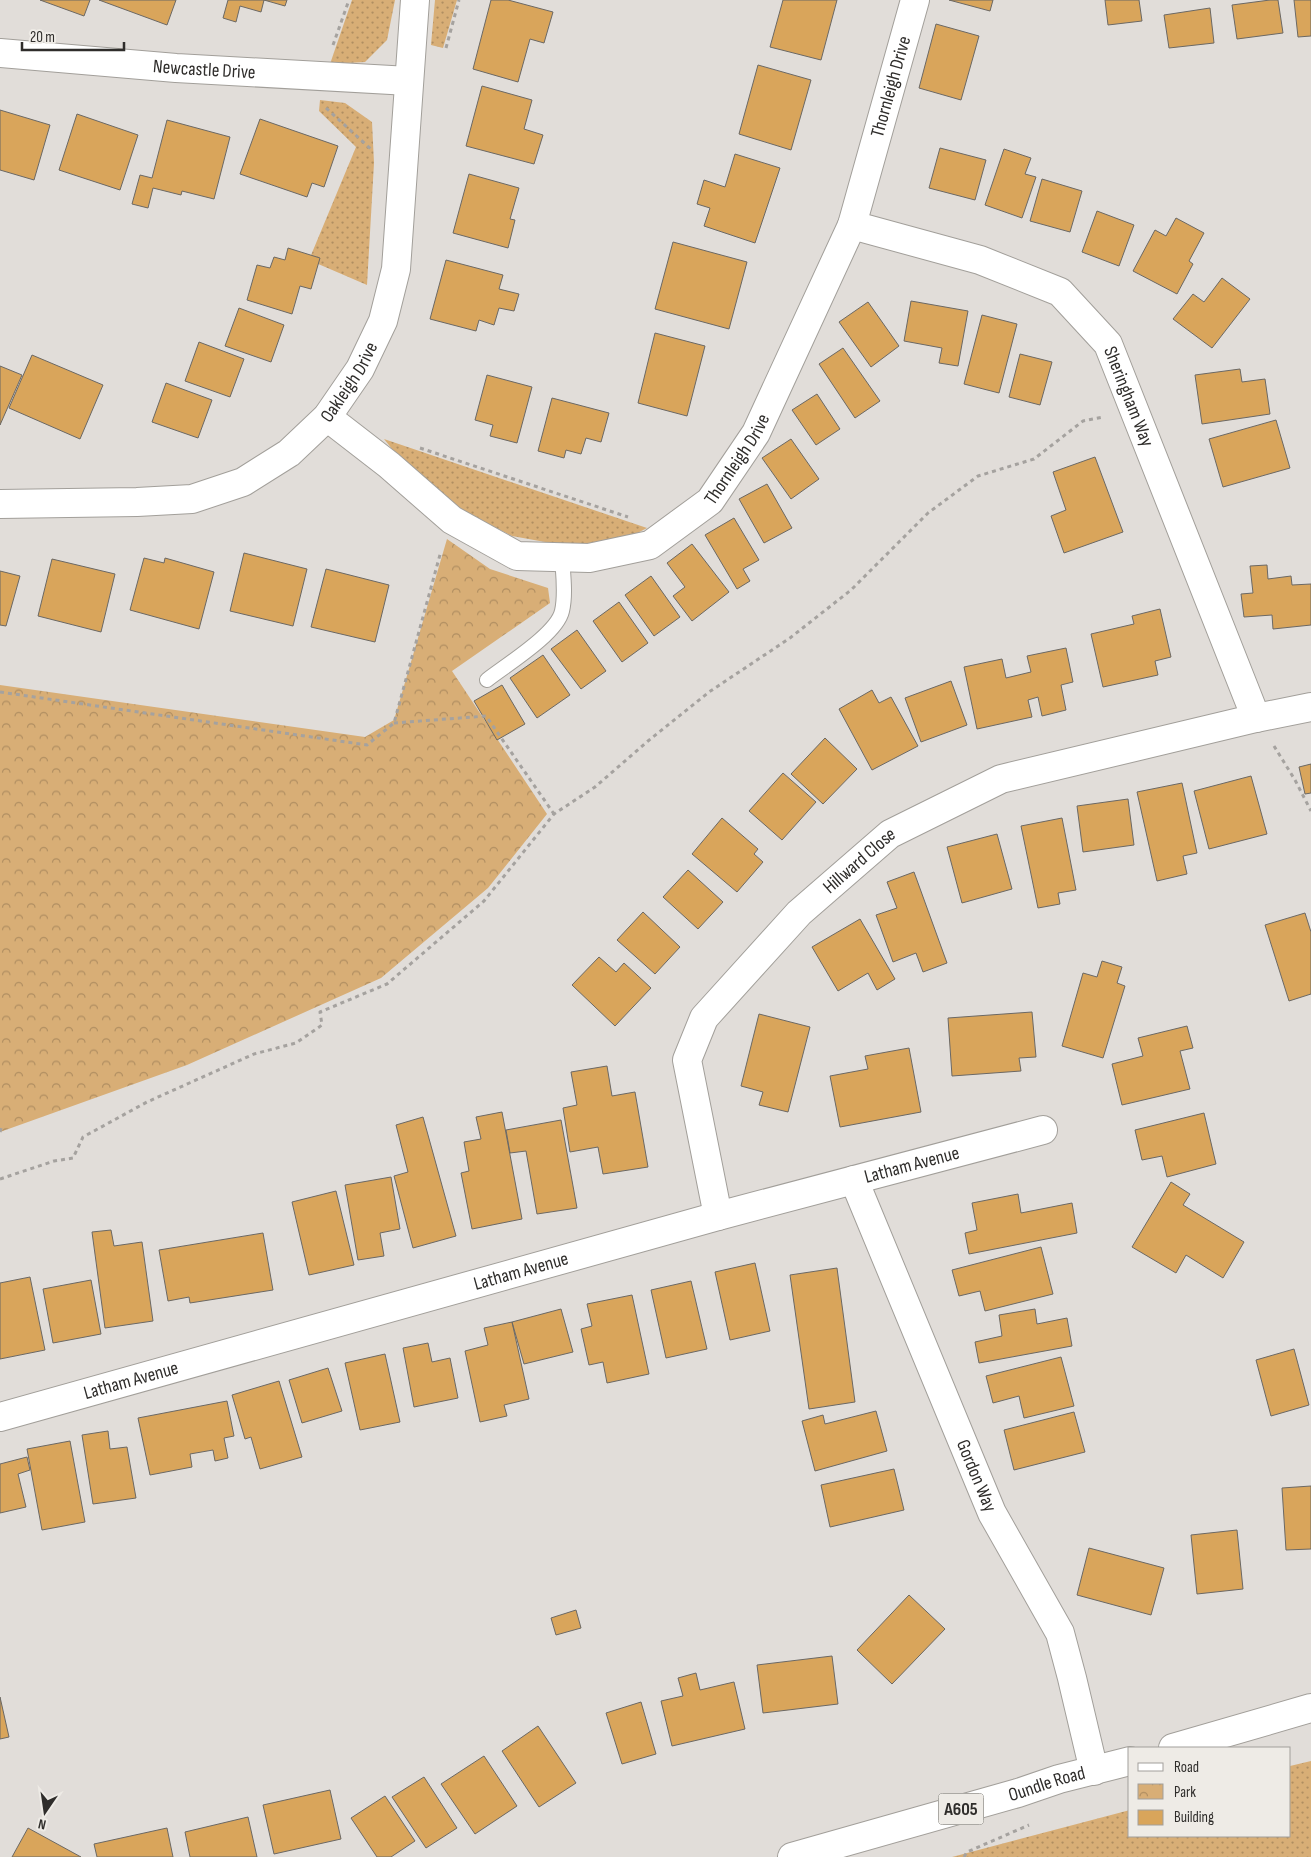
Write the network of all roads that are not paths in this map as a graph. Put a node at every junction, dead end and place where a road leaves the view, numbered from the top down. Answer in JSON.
{"nodes":[{"id":1,"x":415,"y":0,"type":"edge"},
{"id":2,"x":915,"y":0,"type":"edge"},
{"id":3,"x":0,"y":53,"type":"edge"},
{"id":4,"x":409,"y":81,"type":"junction"},
{"id":5,"x":852,"y":225,"type":"junction"},
{"id":6,"x":327,"y":417,"type":"junction"},
{"id":7,"x":0,"y":504,"type":"edge"},
{"id":8,"x":562,"y":557,"type":"junction"},
{"id":9,"x":487,"y":680,"type":"dead end"},
{"id":10,"x":1311,"y":706,"type":"edge"},
{"id":11,"x":1256,"y":718,"type":"junction"},
{"id":12,"x":1043,"y":1130,"type":"dead end"},
{"id":13,"x":854,"y":1180,"type":"junction"},
{"id":14,"x":718,"y":1216,"type":"junction"},
{"id":15,"x":0,"y":1417,"type":"edge"},
{"id":16,"x":1311,"y":1708,"type":"edge"},
{"id":17,"x":1176,"y":1747,"type":"edge"},
{"id":18,"x":1128,"y":1762,"type":"edge"},
{"id":19,"x":1094,"y":1771,"type":"junction"},
{"id":20,"x":792,"y":1857,"type":"edge"}],
"edges":[{"from":1,"to":4,"type":"street","name":"Oakleigh Drive"},
{"from":2,"to":5,"type":"street","name":"Thornleigh Drive"},
{"from":3,"to":4,"type":"street","name":"Newcastle Drive"},
{"from":4,"to":6,"type":"street","name":"Oakleigh Drive"},
{"from":5,"to":8,"type":"street","name":"Thornleigh Drive"},
{"from":5,"to":11,"type":"street","name":"Sheringham Way"},
{"from":6,"to":7,"type":"street","name":"Oakleigh Drive"},
{"from":6,"to":8,"type":"street","name":"Thornleigh Drive"},
{"from":8,"to":9,"type":"lane"},
{"from":10,"to":11,"type":"street","name":"Hillward Close"},
{"from":11,"to":14,"type":"street","name":"Hillward Close"},
{"from":12,"to":13,"type":"street","name":"Latham Avenue"},
{"from":13,"to":14,"type":"street","name":"Latham Avenue"},
{"from":13,"to":19,"type":"street","name":"Gordon Way"},
{"from":14,"to":15,"type":"street","name":"Latham Avenue"},
{"from":16,"to":17,"type":"street"},
{"from":18,"to":19,"type":"street","name":"Oundle Road","number":"A605"},
{"from":19,"to":20,"type":"street","name":"Oundle Road","number":"A605"}]}
